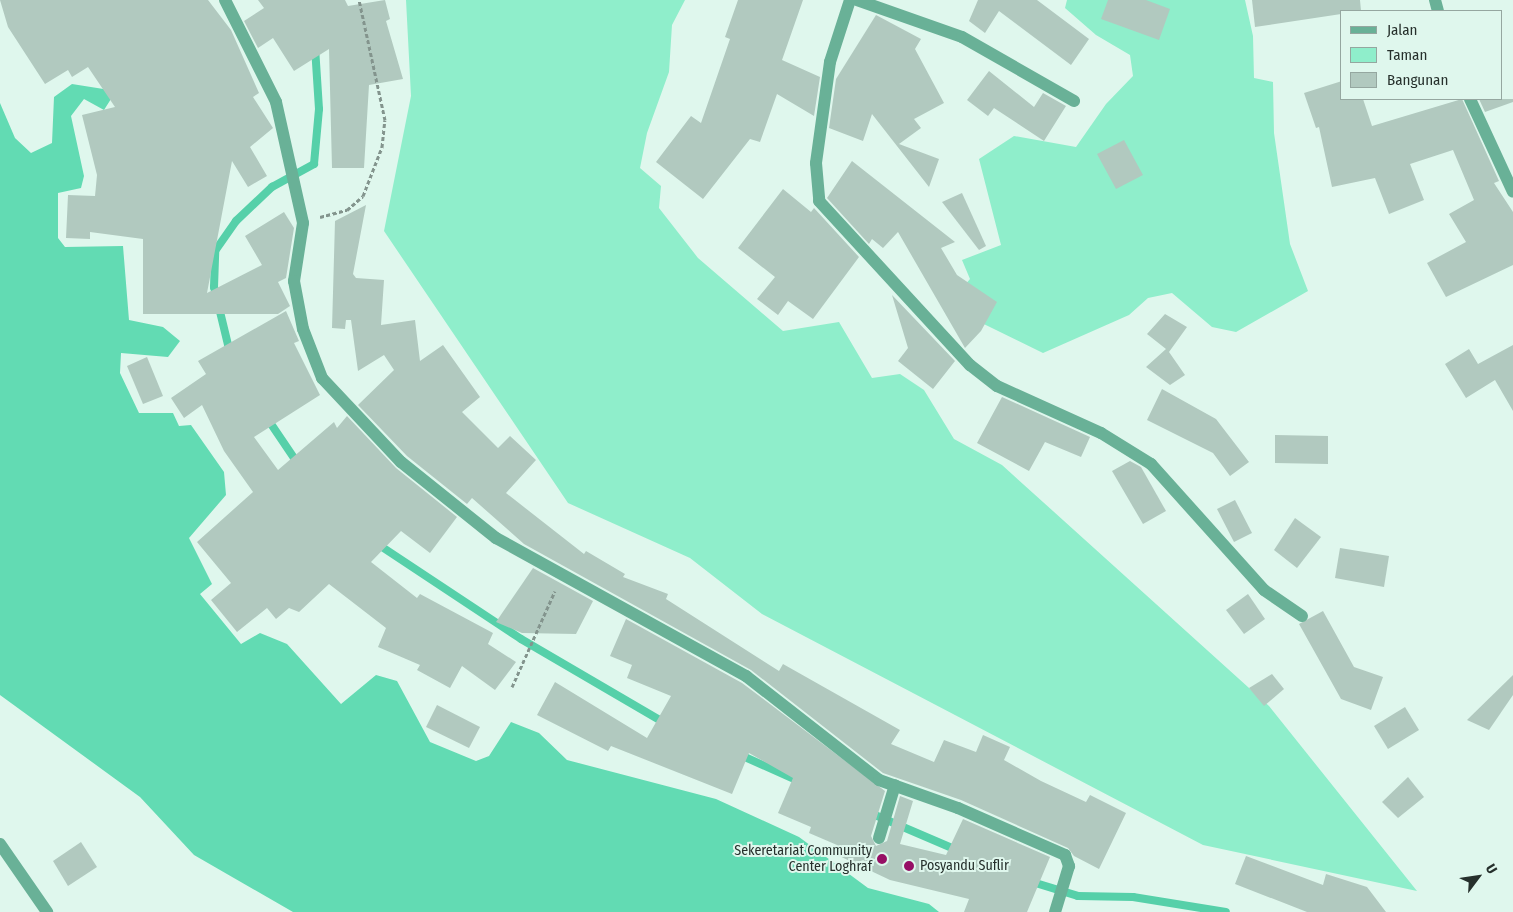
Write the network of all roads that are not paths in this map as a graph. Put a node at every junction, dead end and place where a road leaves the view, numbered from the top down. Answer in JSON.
{"nodes":[{"id":1,"x":225,"y":0,"type":"edge"},
{"id":2,"x":850,"y":0,"type":"edge"},
{"id":3,"x":857,"y":0,"type":"edge"},
{"id":4,"x":1470,"y":100,"type":"edge"},
{"id":5,"x":1074,"y":101,"type":"dead end"},
{"id":6,"x":1513,"y":192,"type":"edge"},
{"id":7,"x":1302,"y":616,"type":"dead end"},
{"id":8,"x":895,"y":785,"type":"junction"},
{"id":9,"x":880,"y":835,"type":"dead end"},
{"id":10,"x":0,"y":845,"type":"edge"},
{"id":11,"x":5,"y":863,"type":"edge"},
{"id":12,"x":47,"y":912,"type":"edge"},
{"id":13,"x":1055,"y":912,"type":"edge"}],
"edges":[{"from":1,"to":8,"type":"street"},
{"from":2,"to":7,"type":"street"},
{"from":3,"to":5,"type":"street"},
{"from":4,"to":6,"type":"street"},
{"from":8,"to":9,"type":"street"},
{"from":8,"to":13,"type":"street"},
{"from":10,"to":11,"type":"street"},
{"from":11,"to":12,"type":"street"}]}
